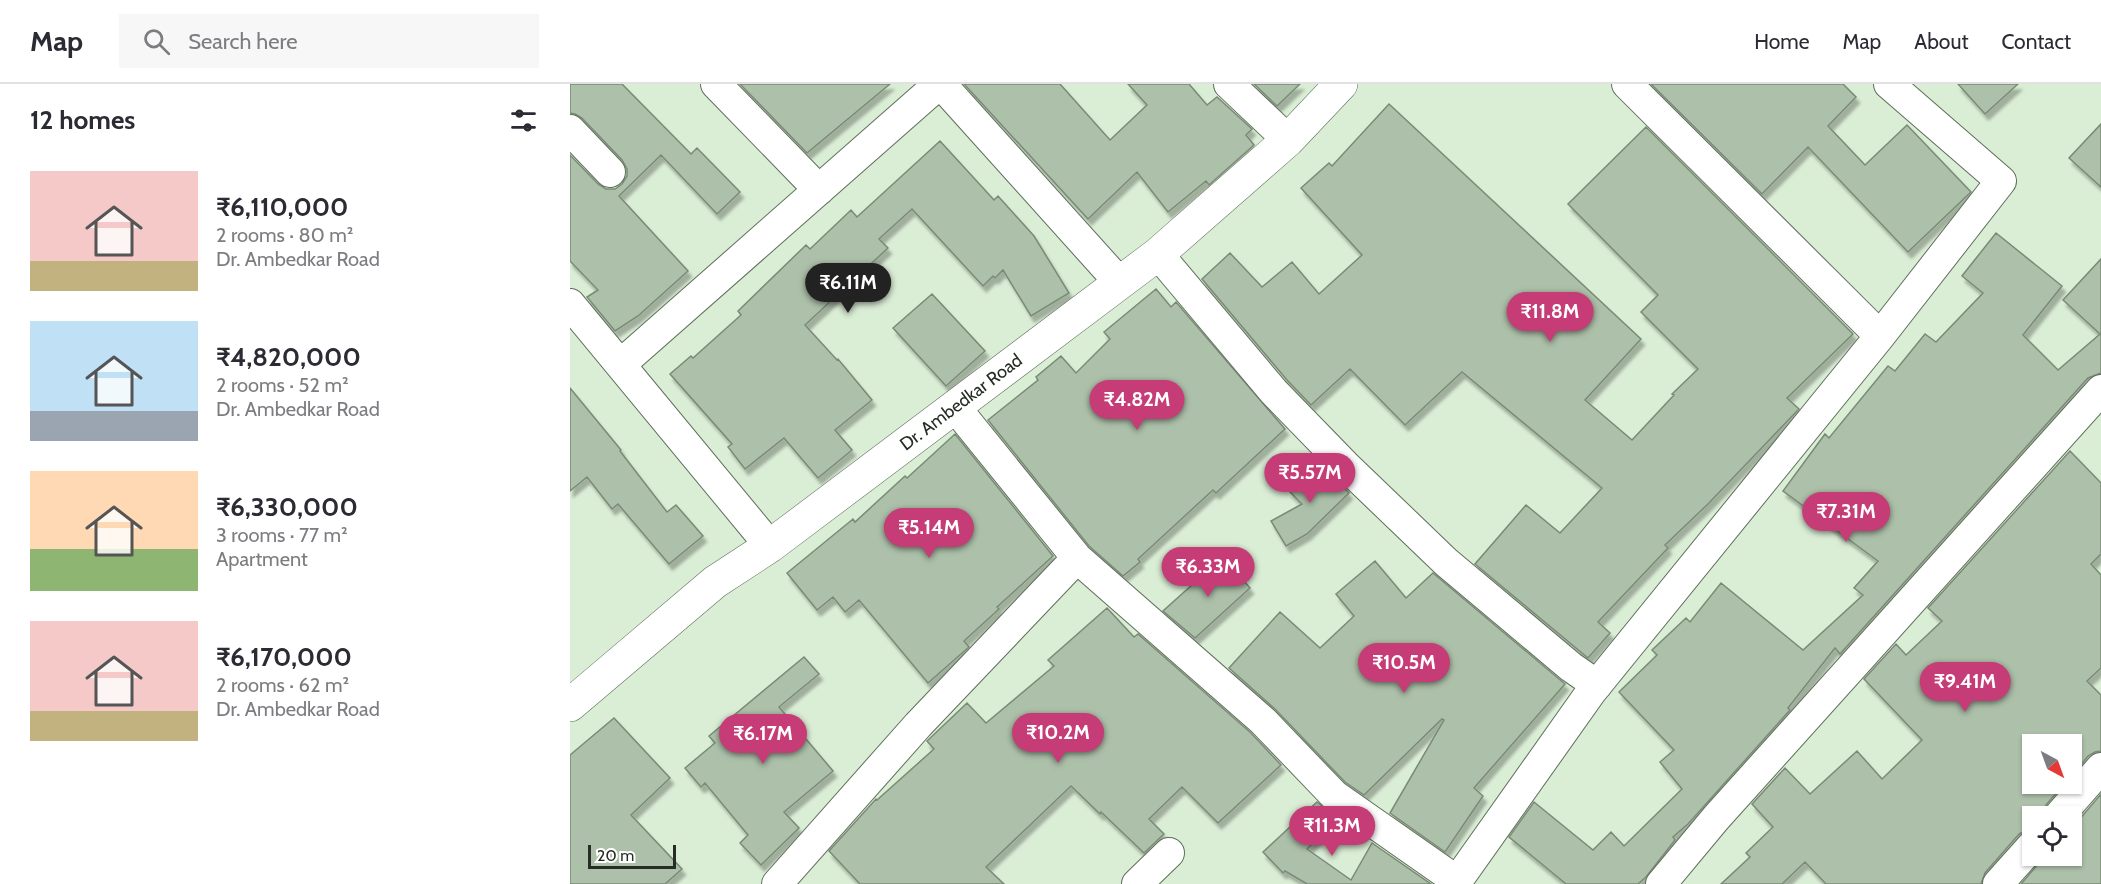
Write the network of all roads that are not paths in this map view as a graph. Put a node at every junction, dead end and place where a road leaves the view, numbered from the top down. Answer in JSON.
{"nodes":[{"id":1,"x":716,"y":84,"type":"edge"},
{"id":2,"x":940,"y":84,"type":"edge"},
{"id":3,"x":1229,"y":84,"type":"edge"},
{"id":4,"x":1341,"y":84,"type":"edge"},
{"id":5,"x":1627,"y":84,"type":"edge"},
{"id":6,"x":1889,"y":84,"type":"edge"},
{"id":7,"x":570,"y":130,"type":"edge"},
{"id":8,"x":1288,"y":140,"type":"junction"},
{"id":9,"x":610,"y":172,"type":"dead end"},
{"id":10,"x":819,"y":190,"type":"junction"},
{"id":11,"x":1158,"y":255,"type":"junction"},
{"id":12,"x":1120,"y":283,"type":"junction"},
{"id":13,"x":570,"y":304,"type":"edge"},
{"id":14,"x":1880,"y":336,"type":"junction"},
{"id":15,"x":621,"y":364,"type":"junction"},
{"id":16,"x":2101,"y":390,"type":"edge"},
{"id":17,"x":955,"y":407,"type":"junction"},
{"id":18,"x":770,"y":546,"type":"junction"},
{"id":19,"x":1077,"y":558,"type":"junction"},
{"id":20,"x":1597,"y":685,"type":"junction"},
{"id":21,"x":571,"y":701,"type":"edge"},
{"id":22,"x":2101,"y":768,"type":"edge"},
{"id":23,"x":2068,"y":806,"type":"edge"},
{"id":24,"x":1169,"y":853,"type":"dead end"},
{"id":25,"x":2022,"y":857,"type":"edge"},
{"id":26,"x":1456,"y":883,"type":"edge"},
{"id":27,"x":777,"y":884,"type":"edge"},
{"id":28,"x":1137,"y":884,"type":"edge"},
{"id":29,"x":1661,"y":884,"type":"edge"},
{"id":30,"x":1998,"y":884,"type":"edge"}],
"edges":[{"from":1,"to":10,"type":"street"},
{"from":2,"to":10,"type":"street"},
{"from":2,"to":12,"type":"street"},
{"from":3,"to":8,"type":"street"},
{"from":4,"to":8,"type":"street","name":"Dr. Ambedkar Road"},
{"from":5,"to":14,"type":"street"},
{"from":6,"to":14,"type":"street"},
{"from":7,"to":9,"type":"street"},
{"from":8,"to":11,"type":"street","name":"Dr. Ambedkar Road"},
{"from":10,"to":15,"type":"street"},
{"from":11,"to":12,"type":"street","name":"Dr. Ambedkar Road"},
{"from":11,"to":20,"type":"street"},
{"from":12,"to":17,"type":"street","name":"Dr. Ambedkar Road"},
{"from":13,"to":15,"type":"street"},
{"from":14,"to":20,"type":"street"},
{"from":15,"to":18,"type":"street"},
{"from":16,"to":29,"type":"street"},
{"from":17,"to":18,"type":"street","name":"Dr. Ambedkar Road"},
{"from":17,"to":19,"type":"street"},
{"from":18,"to":21,"type":"street","name":"Dr. Ambedkar Road"},
{"from":19,"to":26,"type":"street"},
{"from":19,"to":27,"type":"street"},
{"from":20,"to":26,"type":"street"},
{"from":22,"to":23,"type":"street"},
{"from":24,"to":28,"type":"street"},
{"from":25,"to":30,"type":"street"}]}
